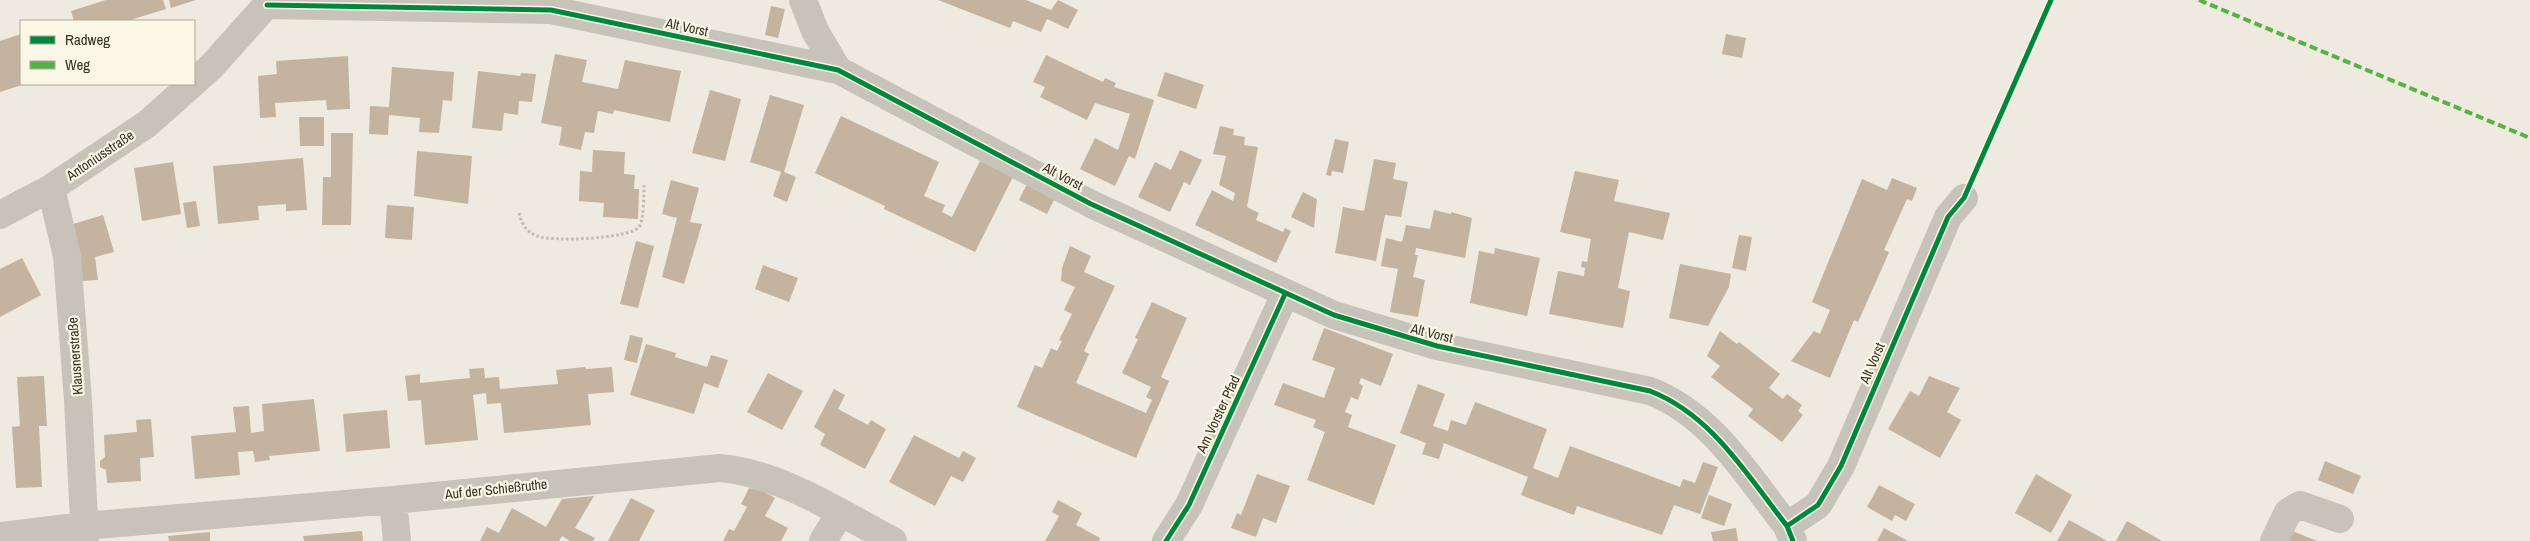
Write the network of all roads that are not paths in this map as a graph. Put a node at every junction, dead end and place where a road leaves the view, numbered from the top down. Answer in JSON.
{"nodes":[{"id":1,"x":803,"y":0,"type":"edge"},
{"id":2,"x":269,"y":3,"type":"edge"},
{"id":3,"x":838,"y":70,"type":"junction"},
{"id":4,"x":195,"y":81,"type":"edge"},
{"id":5,"x":191,"y":85,"type":"edge"},
{"id":6,"x":51,"y":188,"type":"junction"},
{"id":7,"x":1964,"y":198,"type":"dead end"},
{"id":8,"x":0,"y":215,"type":"edge"},
{"id":9,"x":1285,"y":294,"type":"junction"},
{"id":10,"x":394,"y":500,"type":"junction"},
{"id":11,"x":840,"y":513,"type":"junction"},
{"id":12,"x":2340,"y":519,"type":"dead end"},
{"id":13,"x":1790,"y":533,"type":"edge"},
{"id":14,"x":85,"y":534,"type":"edge"},
{"id":15,"x":0,"y":536,"type":"edge"},
{"id":16,"x":397,"y":541,"type":"edge"},
{"id":17,"x":823,"y":541,"type":"edge"},
{"id":18,"x":893,"y":541,"type":"edge"},
{"id":19,"x":1166,"y":541,"type":"edge"},
{"id":20,"x":2274,"y":541,"type":"edge"}],
"edges":[{"from":1,"to":3,"type":"street"},
{"from":2,"to":3,"type":"street","name":"Alt Vorst"},
{"from":2,"to":4,"type":"street","name":"Antoniusstraße"},
{"from":3,"to":9,"type":"street","name":"Alt Vorst"},
{"from":5,"to":6,"type":"street","name":"Antoniusstraße"},
{"from":6,"to":8,"type":"street","name":"Antoniusstraße"},
{"from":6,"to":14,"type":"street","name":"Klausnerstraße"},
{"from":7,"to":13,"type":"street","name":"Alt Vorst"},
{"from":9,"to":13,"type":"street","name":"Alt Vorst"},
{"from":9,"to":19,"type":"street","name":"Am Vorster Pfad"},
{"from":10,"to":11,"type":"street","name":"Auf der Schießruthe"},
{"from":10,"to":14,"type":"street","name":"Auf der Schießruthe"},
{"from":10,"to":16,"type":"street"},
{"from":11,"to":17,"type":"street"},
{"from":11,"to":18,"type":"street","name":"Auf der Schießruthe"},
{"from":12,"to":20,"type":"street"},
{"from":14,"to":15,"type":"street"}]}
